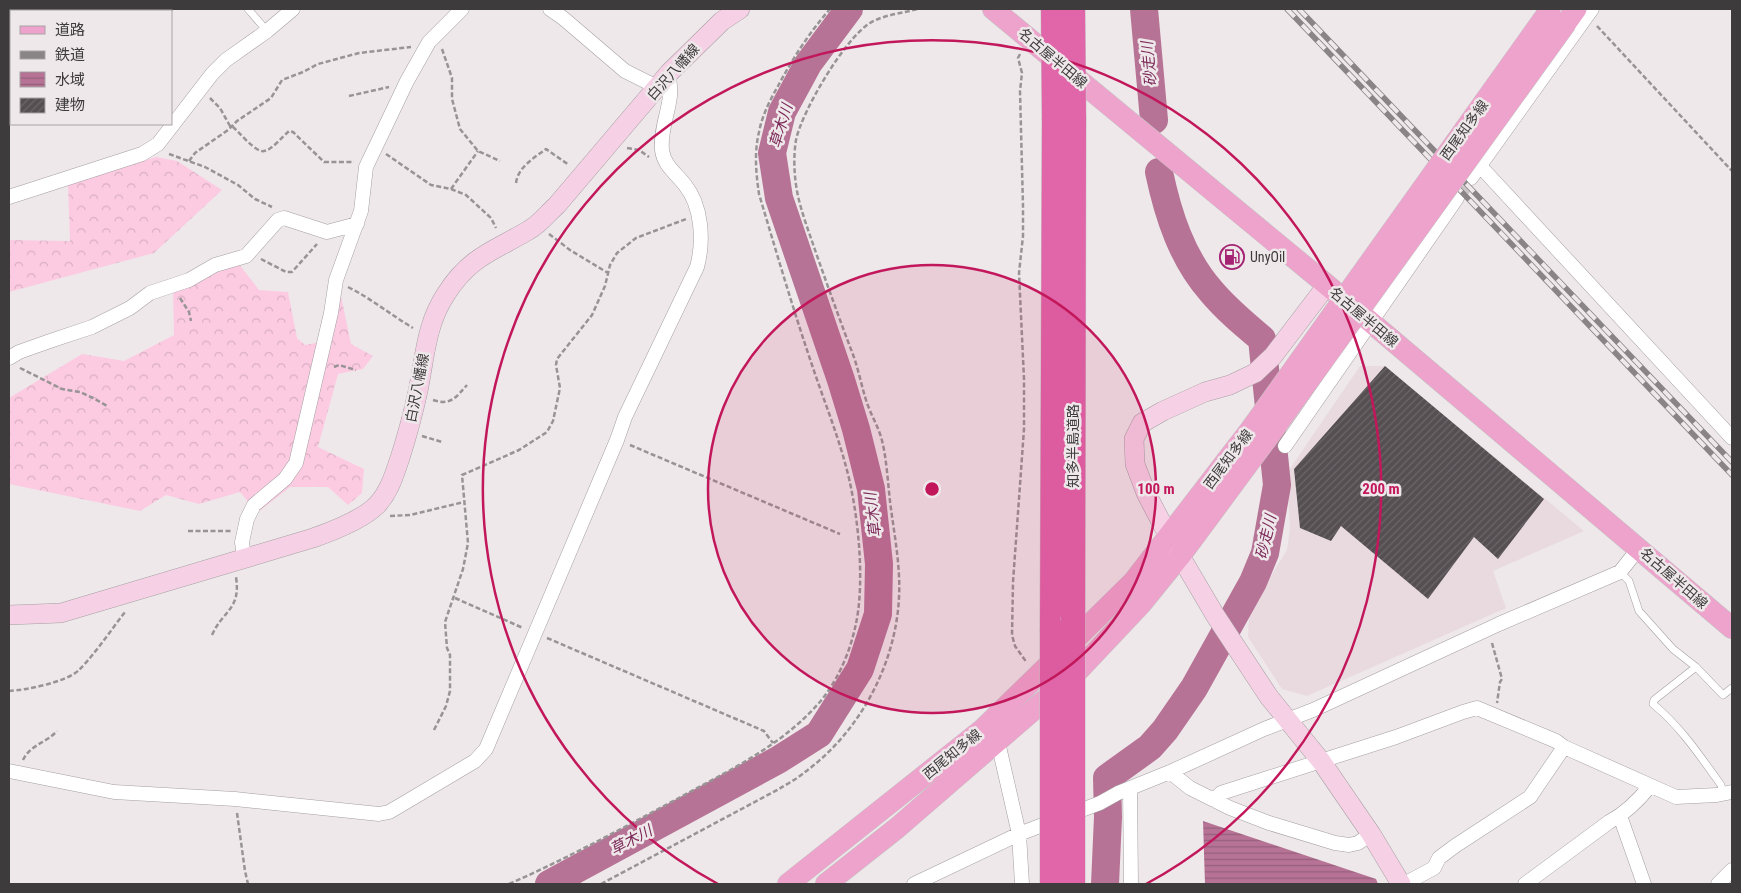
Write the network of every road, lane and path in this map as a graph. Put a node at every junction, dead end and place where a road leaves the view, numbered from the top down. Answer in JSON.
{"nodes":[{"id":1,"x":248,"y":9,"type":"edge"},
{"id":2,"x":293,"y":9,"type":"edge"},
{"id":3,"x":462,"y":9,"type":"edge"},
{"id":4,"x":550,"y":9,"type":"edge"},
{"id":5,"x":740,"y":9,"type":"edge"},
{"id":6,"x":830,"y":9,"type":"edge"},
{"id":7,"x":917,"y":9,"type":"edge"},
{"id":8,"x":993,"y":9,"type":"edge"},
{"id":9,"x":1053,"y":9,"type":"edge"},
{"id":10,"x":1073,"y":9,"type":"edge"},
{"id":11,"x":1551,"y":9,"type":"edge"},
{"id":12,"x":1585,"y":11,"type":"edge"},
{"id":13,"x":267,"y":31,"type":"junction"},
{"id":14,"x":1027,"y":37,"type":"junction"},
{"id":15,"x":432,"y":39,"type":"junction"},
{"id":16,"x":663,"y":80,"type":"junction"},
{"id":17,"x":405,"y":84,"type":"junction"},
{"id":18,"x":200,"y":90,"type":"junction"},
{"id":19,"x":349,"y":96,"type":"dead end"},
{"id":20,"x":1064,"y":120,"type":"junction"},
{"id":21,"x":172,"y":124,"type":"edge"},
{"id":22,"x":170,"y":126,"type":"edge"},
{"id":23,"x":231,"y":127,"type":"junction"},
{"id":24,"x":612,"y":141,"type":"junction"},
{"id":25,"x":155,"y":146,"type":"junction"},
{"id":26,"x":374,"y":147,"type":"junction"},
{"id":27,"x":478,"y":151,"type":"junction"},
{"id":28,"x":500,"y":160,"type":"dead end"},
{"id":29,"x":189,"y":161,"type":"junction"},
{"id":30,"x":368,"y":162,"type":"junction"},
{"id":31,"x":1480,"y":166,"type":"junction"},
{"id":32,"x":670,"y":168,"type":"junction"},
{"id":33,"x":1732,"y":171,"type":"edge"},
{"id":34,"x":583,"y":175,"type":"junction"},
{"id":35,"x":1471,"y":178,"type":"tunnel mouth"},
{"id":36,"x":516,"y":183,"type":"dead end"},
{"id":37,"x":452,"y":189,"type":"junction"},
{"id":38,"x":9,"y":197,"type":"edge"},
{"id":39,"x":1457,"y":198,"type":"tunnel mouth"},
{"id":40,"x":698,"y":215,"type":"junction"},
{"id":41,"x":284,"y":218,"type":"junction"},
{"id":42,"x":539,"y":223,"type":"junction"},
{"id":43,"x":357,"y":224,"type":"junction"},
{"id":44,"x":327,"y":232,"type":"junction"},
{"id":45,"x":504,"y":243,"type":"junction"},
{"id":46,"x":249,"y":252,"type":"junction"},
{"id":47,"x":608,"y":273,"type":"junction"},
{"id":48,"x":335,"y":284,"type":"junction"},
{"id":49,"x":1327,"y":285,"type":"junction"},
{"id":50,"x":171,"y":286,"type":"junction"},
{"id":51,"x":191,"y":322,"type":"dead end"},
{"id":52,"x":1370,"y":322,"type":"junction"},
{"id":53,"x":428,"y":336,"type":"junction"},
{"id":54,"x":13,"y":363,"type":"edge"},
{"id":55,"x":356,"y":370,"type":"dead end"},
{"id":56,"x":314,"y":383,"type":"junction"},
{"id":57,"x":467,"y":385,"type":"dead end"},
{"id":58,"x":418,"y":392,"type":"junction"},
{"id":59,"x":107,"y":406,"type":"dead end"},
{"id":60,"x":1267,"y":438,"type":"junction"},
{"id":61,"x":1732,"y":438,"type":"edge"},
{"id":62,"x":617,"y":440,"type":"junction"},
{"id":63,"x":464,"y":502,"type":"junction"},
{"id":64,"x":376,"y":505,"type":"junction"},
{"id":65,"x":188,"y":531,"type":"dead end"},
{"id":66,"x":244,"y":533,"type":"junction"},
{"id":67,"x":840,"y":534,"type":"dead end"},
{"id":68,"x":1169,"y":537,"type":"junction"},
{"id":69,"x":1639,"y":548,"type":"junction"},
{"id":70,"x":1180,"y":556,"type":"junction"},
{"id":71,"x":239,"y":560,"type":"junction"},
{"id":72,"x":1620,"y":572,"type":"junction"},
{"id":73,"x":132,"y":593,"type":"junction"},
{"id":74,"x":454,"y":598,"type":"junction"},
{"id":75,"x":9,"y":615,"type":"edge"},
{"id":76,"x":1732,"y":628,"type":"edge"},
{"id":77,"x":1488,"y":629,"type":"junction"},
{"id":78,"x":534,"y":633,"type":"junction"},
{"id":79,"x":212,"y":635,"type":"dead end"},
{"id":80,"x":1696,"y":667,"type":"junction"},
{"id":81,"x":1038,"y":675,"type":"junction"},
{"id":82,"x":1732,"y":688,"type":"edge"},
{"id":83,"x":9,"y":691,"type":"edge"},
{"id":84,"x":1495,"y":716,"type":"junction"},
{"id":85,"x":1286,"y":719,"type":"junction"},
{"id":86,"x":434,"y":730,"type":"dead end"},
{"id":87,"x":57,"y":731,"type":"dead end"},
{"id":88,"x":996,"y":741,"type":"junction"},
{"id":89,"x":773,"y":742,"type":"junction"},
{"id":90,"x":1564,"y":747,"type":"junction"},
{"id":91,"x":1321,"y":761,"type":"junction"},
{"id":92,"x":14,"y":772,"type":"edge"},
{"id":93,"x":1170,"y":772,"type":"junction"},
{"id":94,"x":1650,"y":786,"type":"junction"},
{"id":95,"x":1124,"y":791,"type":"junction"},
{"id":96,"x":1726,"y":795,"type":"edge"},
{"id":97,"x":235,"y":799,"type":"junction"},
{"id":98,"x":1214,"y":800,"type":"junction"},
{"id":99,"x":1620,"y":816,"type":"junction"},
{"id":100,"x":1018,"y":834,"type":"junction"},
{"id":101,"x":1371,"y":834,"type":"junction"},
{"id":102,"x":1732,"y":870,"type":"edge"},
{"id":103,"x":248,"y":884,"type":"edge"},
{"id":104,"x":509,"y":884,"type":"edge"},
{"id":105,"x":601,"y":884,"type":"edge"},
{"id":106,"x":788,"y":884,"type":"edge"},
{"id":107,"x":826,"y":884,"type":"edge"},
{"id":108,"x":914,"y":884,"type":"edge"},
{"id":109,"x":1022,"y":884,"type":"edge"},
{"id":110,"x":1052,"y":884,"type":"edge"},
{"id":111,"x":1073,"y":884,"type":"edge"},
{"id":112,"x":1131,"y":884,"type":"edge"},
{"id":113,"x":1402,"y":884,"type":"edge"},
{"id":114,"x":1525,"y":884,"type":"edge"},
{"id":115,"x":1644,"y":884,"type":"edge"},
{"id":116,"x":1718,"y":884,"type":"edge"}],
"edges":[{"from":1,"to":13,"type":"lane"},
{"from":2,"to":13,"type":"street"},
{"from":3,"to":15,"type":"street"},
{"from":4,"to":16,"type":"street"},
{"from":5,"to":16,"type":"main road","name":"白沢八幡線"},
{"from":6,"to":89,"type":"path"},
{"from":7,"to":105,"type":"path"},
{"from":8,"to":14,"type":"main road","name":"名古屋半田線"},
{"from":9,"to":20,"type":"highway","name":"知多半島道路","bridge":true},
{"from":10,"to":20,"type":"highway","name":"知多半島道路","bridge":true},
{"from":11,"to":60,"type":"main road","name":"西尾知多線","bridge":true},
{"from":12,"to":31,"type":"street"},
{"from":12,"to":33,"type":"path"},
{"from":12,"to":60,"type":"main road","name":"西尾知多線","bridge":true},
{"from":13,"to":18,"type":"street"},
{"from":14,"to":49,"type":"main road","name":"名古屋半田線"},
{"from":14,"to":81,"type":"path"},
{"from":15,"to":17,"type":"street"},
{"from":15,"to":23,"type":"path"},
{"from":15,"to":27,"type":"path"},
{"from":16,"to":24,"type":"main road","name":"白沢八幡線"},
{"from":16,"to":32,"type":"street"},
{"from":17,"to":19,"type":"path"},
{"from":17,"to":26,"type":"street"},
{"from":18,"to":21,"type":"street"},
{"from":18,"to":23,"type":"path"},
{"from":20,"to":110,"type":"highway","name":"知多半島道路","bridge":true},
{"from":20,"to":111,"type":"highway","name":"知多半島道路","bridge":true},
{"from":22,"to":25,"type":"street"},
{"from":23,"to":29,"type":"path"},
{"from":23,"to":30,"type":"path"},
{"from":24,"to":32,"type":"path"},
{"from":24,"to":34,"type":"main road","name":"白沢八幡線"},
{"from":25,"to":29,"type":"path"},
{"from":25,"to":38,"type":"street"},
{"from":26,"to":30,"type":"street"},
{"from":26,"to":37,"type":"path"},
{"from":27,"to":28,"type":"path"},
{"from":27,"to":37,"type":"path"},
{"from":29,"to":41,"type":"path"},
{"from":30,"to":43,"type":"street"},
{"from":31,"to":35,"type":"street"},
{"from":31,"to":61,"type":"street"},
{"from":32,"to":40,"type":"street"},
{"from":34,"to":36,"type":"path"},
{"from":34,"to":42,"type":"main road","name":"白沢八幡線"},
{"from":37,"to":45,"type":"path"},
{"from":39,"to":52,"type":"street"},
{"from":40,"to":47,"type":"path"},
{"from":40,"to":62,"type":"street"},
{"from":41,"to":44,"type":"street"},
{"from":41,"to":46,"type":"street"},
{"from":42,"to":45,"type":"main road","name":"白沢八幡線"},
{"from":42,"to":47,"type":"path"},
{"from":43,"to":44,"type":"street"},
{"from":43,"to":48,"type":"street"},
{"from":44,"to":46,"type":"path"},
{"from":45,"to":53,"type":"main road","name":"白沢八幡線"},
{"from":46,"to":50,"type":"street"},
{"from":47,"to":63,"type":"path"},
{"from":48,"to":53,"type":"path"},
{"from":48,"to":56,"type":"street"},
{"from":49,"to":52,"type":"main road","name":"名古屋半田線"},
{"from":49,"to":68,"type":"main road"},
{"from":50,"to":51,"type":"path"},
{"from":50,"to":54,"type":"street"},
{"from":52,"to":60,"type":"street"},
{"from":52,"to":69,"type":"main road","name":"名古屋半田線"},
{"from":53,"to":58,"type":"main road","name":"白沢八幡線"},
{"from":54,"to":59,"type":"path"},
{"from":55,"to":56,"type":"path"},
{"from":56,"to":66,"type":"street"},
{"from":57,"to":58,"type":"path"},
{"from":58,"to":64,"type":"main road","name":"白沢八幡線"},
{"from":60,"to":68,"type":"main road","name":"西尾知多線"},
{"from":60,"to":70,"type":"main road","name":"西尾知多線"},
{"from":62,"to":67,"type":"path"},
{"from":62,"to":78,"type":"street"},
{"from":63,"to":64,"type":"path"},
{"from":63,"to":74,"type":"path"},
{"from":64,"to":71,"type":"main road","name":"白沢八幡線"},
{"from":65,"to":66,"type":"path"},
{"from":66,"to":71,"type":"street"},
{"from":68,"to":70,"type":"main road"},
{"from":68,"to":81,"type":"main road","name":"西尾知多線"},
{"from":69,"to":72,"type":"street"},
{"from":69,"to":76,"type":"main road","name":"名古屋半田線"},
{"from":70,"to":85,"type":"main road"},
{"from":70,"to":88,"type":"main road","name":"西尾知多線"},
{"from":71,"to":73,"type":"main road","name":"白沢八幡線"},
{"from":71,"to":79,"type":"path"},
{"from":72,"to":77,"type":"street"},
{"from":72,"to":80,"type":"lane"},
{"from":73,"to":75,"type":"main road","name":"白沢八幡線"},
{"from":73,"to":83,"type":"path"},
{"from":74,"to":78,"type":"path"},
{"from":74,"to":86,"type":"path"},
{"from":77,"to":84,"type":"path"},
{"from":77,"to":85,"type":"street"},
{"from":78,"to":89,"type":"path"},
{"from":78,"to":97,"type":"street"},
{"from":80,"to":82,"type":"lane"},
{"from":80,"to":96,"type":"lane"},
{"from":81,"to":106,"type":"main road","name":"西尾知多線"},
{"from":84,"to":90,"type":"street"},
{"from":84,"to":91,"type":"street"},
{"from":85,"to":91,"type":"main road"},
{"from":85,"to":93,"type":"street"},
{"from":87,"to":92,"type":"path"},
{"from":88,"to":100,"type":"street"},
{"from":88,"to":107,"type":"main road","name":"西尾知多線"},
{"from":89,"to":104,"type":"path"},
{"from":90,"to":94,"type":"street"},
{"from":90,"to":113,"type":"street"},
{"from":91,"to":98,"type":"street"},
{"from":91,"to":101,"type":"main road"},
{"from":92,"to":97,"type":"street"},
{"from":93,"to":95,"type":"street"},
{"from":93,"to":98,"type":"street"},
{"from":94,"to":96,"type":"street"},
{"from":94,"to":99,"type":"street"},
{"from":95,"to":100,"type":"street"},
{"from":95,"to":112,"type":"street"},
{"from":97,"to":103,"type":"path"},
{"from":98,"to":101,"type":"street"},
{"from":99,"to":114,"type":"street"},
{"from":99,"to":115,"type":"street"},
{"from":100,"to":108,"type":"street"},
{"from":100,"to":109,"type":"street"},
{"from":101,"to":113,"type":"main road"},
{"from":102,"to":116,"type":"street"}]}
